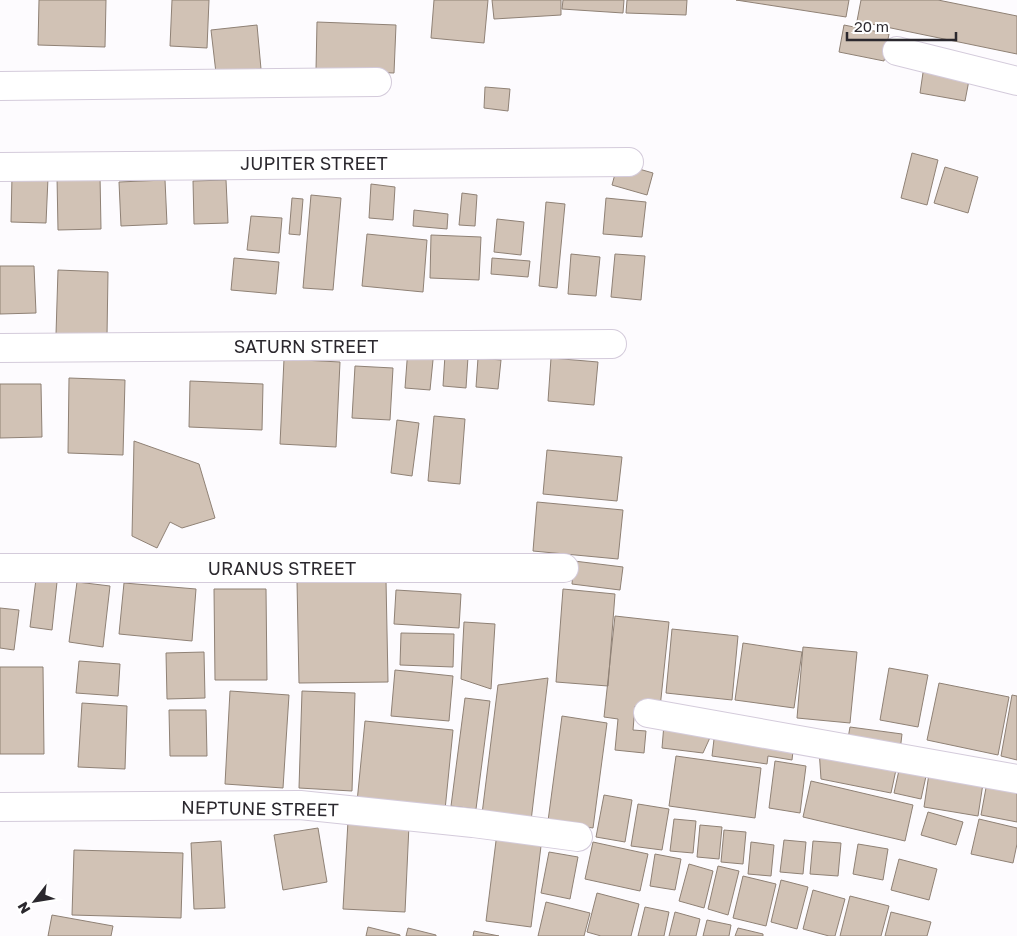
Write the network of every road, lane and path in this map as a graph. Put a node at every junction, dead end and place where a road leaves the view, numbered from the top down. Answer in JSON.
{"nodes":[{"id":1,"x":897,"y":52,"type":"dead end"},
{"id":2,"x":1017,"y":81,"type":"edge"},
{"id":3,"x":377,"y":82,"type":"dead end"},
{"id":4,"x":0,"y":86,"type":"edge"},
{"id":5,"x":629,"y":162,"type":"dead end"},
{"id":6,"x":0,"y":167,"type":"edge"},
{"id":7,"x":612,"y":344,"type":"dead end"},
{"id":8,"x":0,"y":348,"type":"edge"},
{"id":9,"x":0,"y":568,"type":"edge"},
{"id":10,"x":564,"y":568,"type":"dead end"},
{"id":11,"x":648,"y":713,"type":"dead end"},
{"id":12,"x":1017,"y":779,"type":"edge"},
{"id":13,"x":0,"y":807,"type":"edge"},
{"id":14,"x":578,"y":837,"type":"dead end"}],
"edges":[{"from":1,"to":2,"type":"street"},
{"from":3,"to":4,"type":"street"},
{"from":5,"to":6,"type":"street","name":"JUPITER STREET"},
{"from":7,"to":8,"type":"street","name":"SATURN STREET"},
{"from":9,"to":10,"type":"street","name":"URANUS STREET"},
{"from":11,"to":12,"type":"street"},
{"from":13,"to":14,"type":"street","name":"NEPTUNE STREET"}]}
